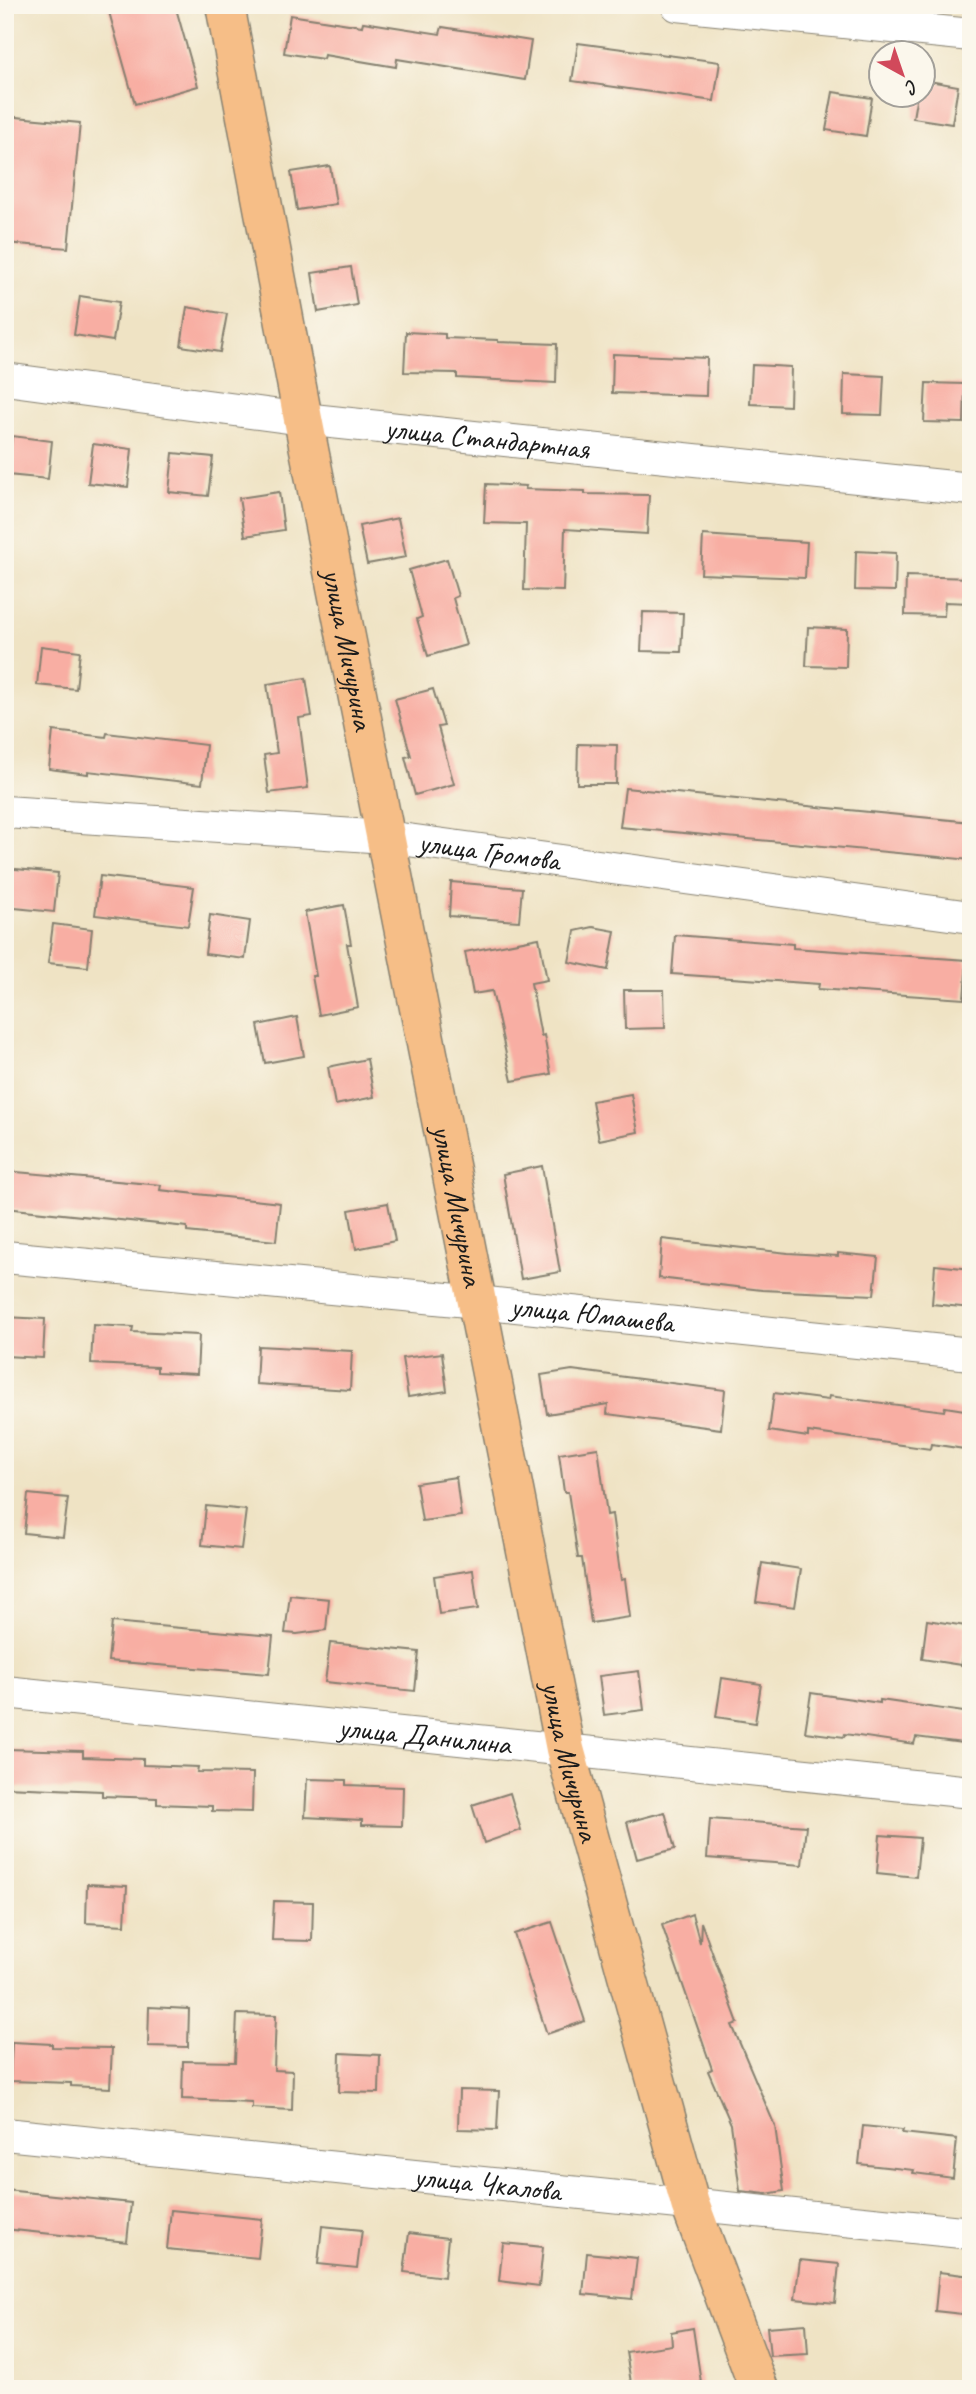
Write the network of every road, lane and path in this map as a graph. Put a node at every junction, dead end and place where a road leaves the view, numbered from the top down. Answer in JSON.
{"nodes":[{"id":1,"x":225,"y":5,"type":"edge"},
{"id":2,"x":677,"y":5,"type":"edge"},
{"id":3,"x":971,"y":35,"type":"edge"},
{"id":4,"x":5,"y":379,"type":"edge"},
{"id":5,"x":303,"y":419,"type":"junction"},
{"id":6,"x":971,"y":489,"type":"edge"},
{"id":7,"x":5,"y":811,"type":"edge"},
{"id":8,"x":386,"y":837,"type":"junction"},
{"id":9,"x":971,"y":916,"type":"edge"},
{"id":10,"x":5,"y":1257,"type":"edge"},
{"id":11,"x":478,"y":1302,"type":"junction"},
{"id":12,"x":971,"y":1354,"type":"edge"},
{"id":13,"x":5,"y":1692,"type":"edge"},
{"id":14,"x":565,"y":1749,"type":"junction"},
{"id":15,"x":971,"y":1791,"type":"edge"},
{"id":16,"x":5,"y":2134,"type":"edge"},
{"id":17,"x":690,"y":2204,"type":"junction"},
{"id":18,"x":971,"y":2233,"type":"edge"},
{"id":19,"x":759,"y":2389,"type":"edge"}],
"edges":[{"from":1,"to":5,"type":"main road","name":"улица Мичурина"},
{"from":2,"to":3,"type":"street"},
{"from":4,"to":5,"type":"street","name":"улица Стандартная"},
{"from":5,"to":6,"type":"street","name":"улица Стандартная"},
{"from":5,"to":8,"type":"main road","name":"улица Мичурина"},
{"from":7,"to":8,"type":"street","name":"улица Громова"},
{"from":8,"to":9,"type":"street","name":"улица Громова"},
{"from":8,"to":11,"type":"main road","name":"улица Мичурина"},
{"from":10,"to":11,"type":"street","name":"улица Юмашева"},
{"from":11,"to":12,"type":"street","name":"улица Юмашева"},
{"from":11,"to":14,"type":"main road","name":"улица Мичурина"},
{"from":13,"to":14,"type":"street","name":"улица Данилина"},
{"from":14,"to":15,"type":"street","name":"улица Данилина"},
{"from":14,"to":17,"type":"main road","name":"улица Мичурина"},
{"from":16,"to":17,"type":"street","name":"улица Чкалова"},
{"from":17,"to":18,"type":"street","name":"улица Чкалова"},
{"from":17,"to":19,"type":"main road","name":"улица Мичурина"}]}
